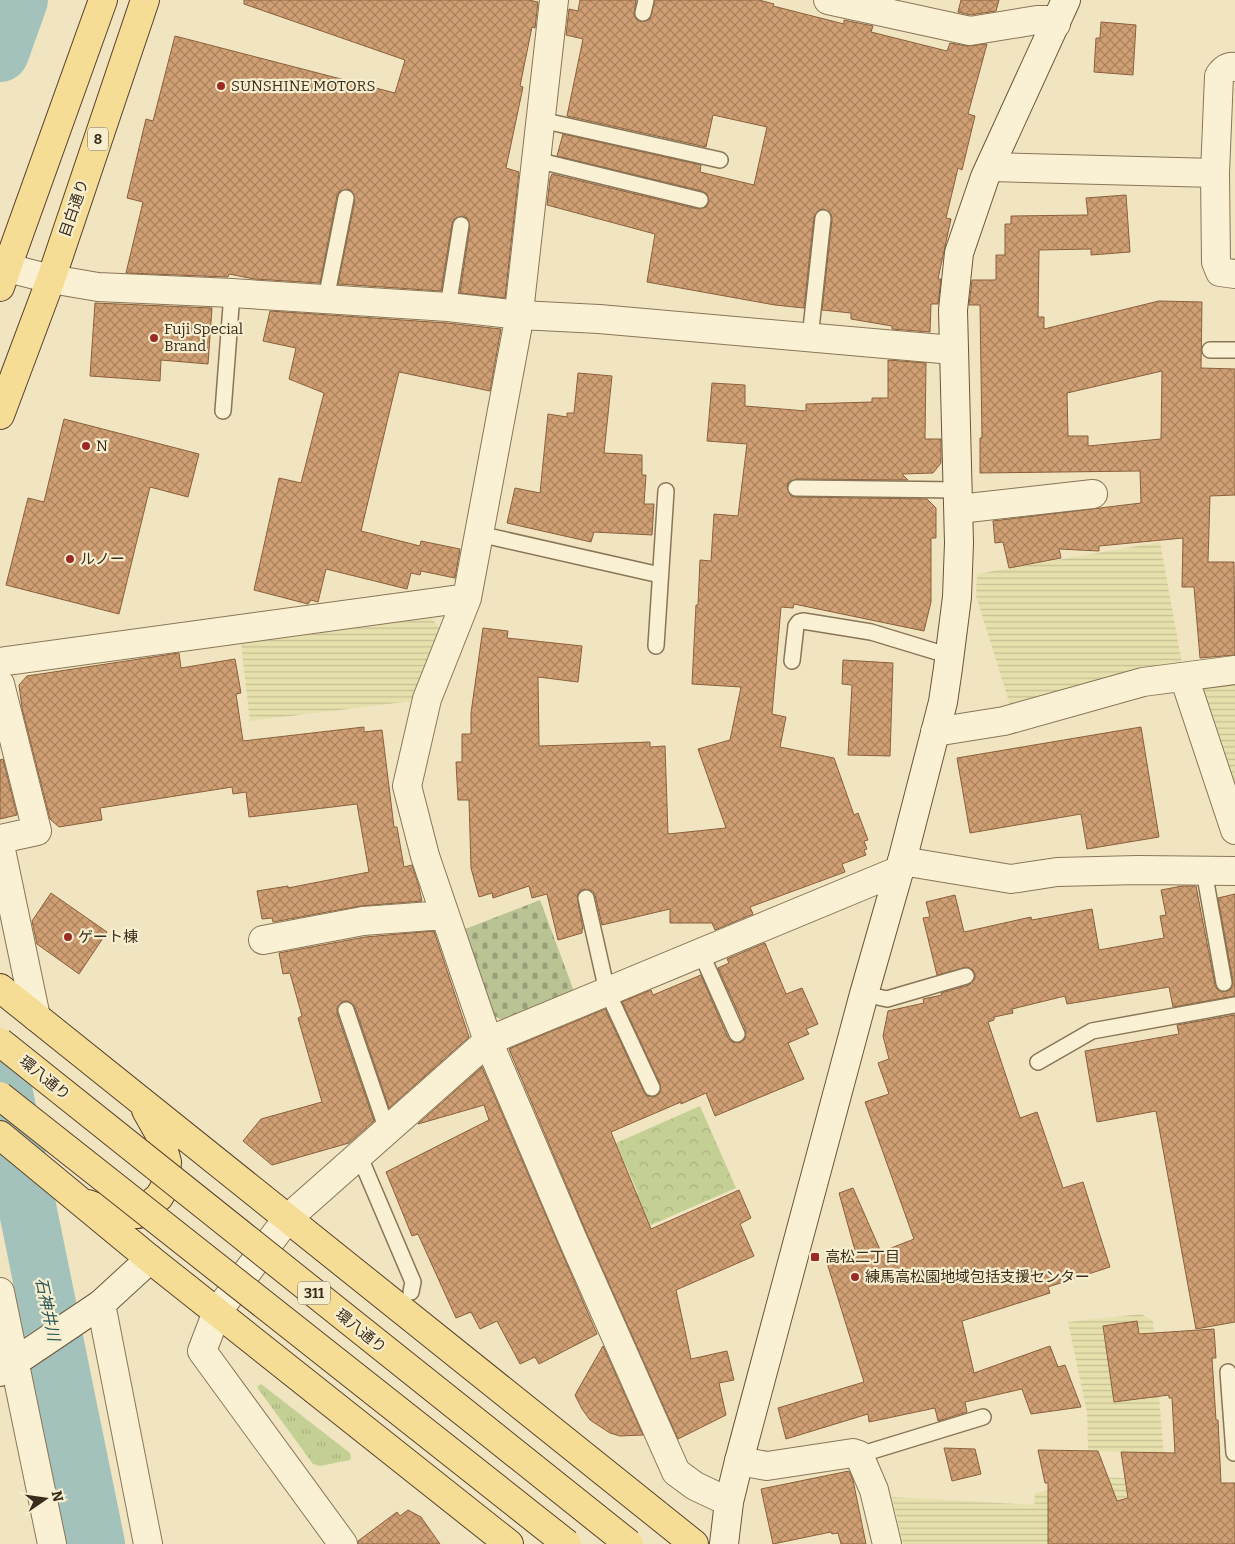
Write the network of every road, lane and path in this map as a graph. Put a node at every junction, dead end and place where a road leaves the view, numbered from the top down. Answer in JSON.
{"nodes":[{"id":1,"x":103,"y":0,"type":"edge"},
{"id":2,"x":145,"y":0,"type":"edge"},
{"id":3,"x":554,"y":0,"type":"edge"},
{"id":4,"x":828,"y":0,"type":"edge"},
{"id":5,"x":1061,"y":12,"type":"edge"},
{"id":6,"x":1235,"y":66,"type":"edge"},
{"id":7,"x":541,"y":120,"type":"junction"},
{"id":8,"x":536,"y":160,"type":"junction"},
{"id":9,"x":720,"y":160,"type":"dead end"},
{"id":10,"x":991,"y":167,"type":"junction"},
{"id":11,"x":1215,"y":173,"type":"junction"},
{"id":12,"x":346,"y":198,"type":"dead end"},
{"id":13,"x":700,"y":200,"type":"dead end"},
{"id":14,"x":823,"y":218,"type":"dead end"},
{"id":15,"x":461,"y":225,"type":"dead end"},
{"id":16,"x":3,"y":274,"type":"edge"},
{"id":17,"x":1235,"y":274,"type":"edge"},
{"id":18,"x":51,"y":279,"type":"junction"},
{"id":19,"x":232,"y":293,"type":"junction"},
{"id":20,"x":326,"y":299,"type":"junction"},
{"id":21,"x":448,"y":307,"type":"junction"},
{"id":22,"x":520,"y":315,"type":"junction"},
{"id":23,"x":810,"y":338,"type":"junction"},
{"id":24,"x":953,"y":350,"type":"junction"},
{"id":25,"x":1210,"y":350,"type":"dead end"},
{"id":26,"x":1235,"y":350,"type":"edge"},
{"id":27,"x":223,"y":410,"type":"dead end"},
{"id":28,"x":0,"y":415,"type":"edge"},
{"id":29,"x":796,"y":488,"type":"dead end"},
{"id":30,"x":666,"y":491,"type":"dead end"},
{"id":31,"x":1093,"y":494,"type":"dead end"},
{"id":32,"x":959,"y":500,"type":"junction"},
{"id":33,"x":479,"y":534,"type":"junction"},
{"id":34,"x":660,"y":575,"type":"junction"},
{"id":35,"x":467,"y":598,"type":"junction"},
{"id":36,"x":656,"y":646,"type":"dead end"},
{"id":37,"x":950,"y":656,"type":"junction"},
{"id":38,"x":792,"y":661,"type":"dead end"},
{"id":39,"x":0,"y":662,"type":"edge"},
{"id":40,"x":1235,"y":670,"type":"edge"},
{"id":41,"x":1184,"y":677,"type":"junction"},
{"id":42,"x":0,"y":684,"type":"edge"},
{"id":43,"x":936,"y":732,"type":"junction"},
{"id":44,"x":1235,"y":830,"type":"edge"},
{"id":45,"x":0,"y":839,"type":"edge"},
{"id":46,"x":0,"y":845,"type":"edge"},
{"id":47,"x":901,"y":866,"type":"junction"},
{"id":48,"x":1204,"y":871,"type":"junction"},
{"id":49,"x":1235,"y":871,"type":"edge"},
{"id":50,"x":586,"y":898,"type":"dead end"},
{"id":51,"x":445,"y":915,"type":"junction"},
{"id":52,"x":263,"y":940,"type":"dead end"},
{"id":53,"x":701,"y":953,"type":"junction"},
{"id":54,"x":966,"y":976,"type":"dead end"},
{"id":55,"x":1224,"y":983,"type":"dead end"},
{"id":56,"x":0,"y":988,"type":"edge"},
{"id":57,"x":607,"y":992,"type":"junction"},
{"id":58,"x":864,"y":994,"type":"junction"},
{"id":59,"x":1235,"y":1005,"type":"edge"},
{"id":60,"x":346,"y":1010,"type":"dead end"},
{"id":61,"x":40,"y":1020,"type":"junction"},
{"id":62,"x":737,"y":1034,"type":"dead end"},
{"id":63,"x":488,"y":1041,"type":"junction"},
{"id":64,"x":0,"y":1042,"type":"edge"},
{"id":65,"x":1038,"y":1062,"type":"dead end"},
{"id":66,"x":652,"y":1088,"type":"dead end"},
{"id":67,"x":0,"y":1096,"type":"edge"},
{"id":68,"x":142,"y":1102,"type":"junction"},
{"id":69,"x":387,"y":1130,"type":"junction"},
{"id":70,"x":0,"y":1135,"type":"edge"},
{"id":71,"x":359,"y":1155,"type":"junction"},
{"id":72,"x":77,"y":1200,"type":"junction"},
{"id":73,"x":287,"y":1219,"type":"junction"},
{"id":74,"x":150,"y":1260,"type":"junction"},
{"id":75,"x":0,"y":1292,"type":"edge"},
{"id":76,"x":411,"y":1292,"type":"dead end"},
{"id":77,"x":90,"y":1311,"type":"junction"},
{"id":78,"x":217,"y":1312,"type":"junction"},
{"id":79,"x":12,"y":1363,"type":"edge"},
{"id":80,"x":1228,"y":1372,"type":"dead end"},
{"id":81,"x":1233,"y":1412,"type":"edge"},
{"id":82,"x":983,"y":1417,"type":"dead end"},
{"id":83,"x":1234,"y":1453,"type":"dead end"},
{"id":84,"x":859,"y":1455,"type":"junction"},
{"id":85,"x":739,"y":1462,"type":"junction"},
{"id":86,"x":729,"y":1502,"type":"junction"},
{"id":87,"x":52,"y":1544,"type":"edge"},
{"id":88,"x":148,"y":1544,"type":"edge"},
{"id":89,"x":343,"y":1544,"type":"edge"},
{"id":90,"x":509,"y":1544,"type":"edge"},
{"id":91,"x":567,"y":1544,"type":"edge"},
{"id":92,"x":629,"y":1544,"type":"edge"},
{"id":93,"x":694,"y":1544,"type":"edge"},
{"id":94,"x":724,"y":1544,"type":"edge"},
{"id":95,"x":887,"y":1544,"type":"edge"}],
"edges":[{"from":1,"to":16,"type":"main road"},
{"from":2,"to":18,"type":"main road","name":"目白通り","number":"8"},
{"from":3,"to":7,"type":"street"},
{"from":4,"to":5,"type":"street"},
{"from":5,"to":10,"type":"street"},
{"from":6,"to":11,"type":"street"},
{"from":7,"to":8,"type":"street"},
{"from":7,"to":9,"type":"lane"},
{"from":8,"to":13,"type":"lane"},
{"from":8,"to":22,"type":"street"},
{"from":10,"to":11,"type":"street"},
{"from":10,"to":24,"type":"street"},
{"from":11,"to":17,"type":"street"},
{"from":12,"to":20,"type":"lane"},
{"from":14,"to":23,"type":"lane"},
{"from":15,"to":21,"type":"lane"},
{"from":16,"to":18,"type":"street"},
{"from":18,"to":19,"type":"street"},
{"from":18,"to":28,"type":"main road","name":"目白通り","number":"8"},
{"from":19,"to":20,"type":"street"},
{"from":19,"to":27,"type":"lane"},
{"from":20,"to":21,"type":"street"},
{"from":21,"to":22,"type":"street"},
{"from":22,"to":23,"type":"street"},
{"from":22,"to":33,"type":"street"},
{"from":23,"to":24,"type":"street"},
{"from":24,"to":32,"type":"street"},
{"from":25,"to":26,"type":"lane"},
{"from":29,"to":32,"type":"lane"},
{"from":30,"to":34,"type":"lane"},
{"from":31,"to":32,"type":"street"},
{"from":32,"to":37,"type":"street"},
{"from":33,"to":34,"type":"lane"},
{"from":33,"to":35,"type":"street"},
{"from":34,"to":36,"type":"lane"},
{"from":35,"to":39,"type":"street"},
{"from":35,"to":51,"type":"street"},
{"from":37,"to":38,"type":"lane"},
{"from":37,"to":43,"type":"street"},
{"from":40,"to":41,"type":"street"},
{"from":41,"to":43,"type":"street"},
{"from":41,"to":44,"type":"street"},
{"from":42,"to":45,"type":"street"},
{"from":43,"to":47,"type":"street"},
{"from":46,"to":61,"type":"street"},
{"from":47,"to":48,"type":"street"},
{"from":47,"to":53,"type":"street"},
{"from":47,"to":58,"type":"street"},
{"from":48,"to":49,"type":"street"},
{"from":48,"to":55,"type":"lane"},
{"from":50,"to":57,"type":"lane"},
{"from":51,"to":52,"type":"street"},
{"from":51,"to":63,"type":"street"},
{"from":53,"to":57,"type":"street"},
{"from":53,"to":62,"type":"lane"},
{"from":54,"to":58,"type":"lane"},
{"from":56,"to":61,"type":"main road"},
{"from":57,"to":63,"type":"street"},
{"from":57,"to":66,"type":"lane"},
{"from":58,"to":85,"type":"street"},
{"from":59,"to":65,"type":"lane"},
{"from":60,"to":69,"type":"lane"},
{"from":61,"to":68,"type":"main road"},
{"from":63,"to":69,"type":"street"},
{"from":63,"to":86,"type":"street"},
{"from":64,"to":92,"type":"main road","name":"環八通り","number":"311","bridge":true},
{"from":67,"to":91,"type":"main road","number":"311","bridge":true},
{"from":68,"to":72,"type":"main road"},
{"from":68,"to":73,"type":"main road"},
{"from":69,"to":71,"type":"street"},
{"from":70,"to":72,"type":"main road"},
{"from":71,"to":73,"type":"street"},
{"from":71,"to":76,"type":"lane"},
{"from":72,"to":74,"type":"main road"},
{"from":73,"to":78,"type":"street"},
{"from":73,"to":93,"type":"main road"},
{"from":74,"to":77,"type":"street"},
{"from":74,"to":78,"type":"main road"},
{"from":75,"to":79,"type":"street"},
{"from":77,"to":79,"type":"street"},
{"from":77,"to":88,"type":"street"},
{"from":78,"to":89,"type":"street"},
{"from":78,"to":90,"type":"main road"},
{"from":79,"to":87,"type":"street"},
{"from":80,"to":81,"type":"lane"},
{"from":81,"to":83,"type":"lane"},
{"from":82,"to":84,"type":"lane"},
{"from":84,"to":85,"type":"street"},
{"from":84,"to":95,"type":"street"},
{"from":85,"to":86,"type":"street"},
{"from":86,"to":94,"type":"street"}]}
